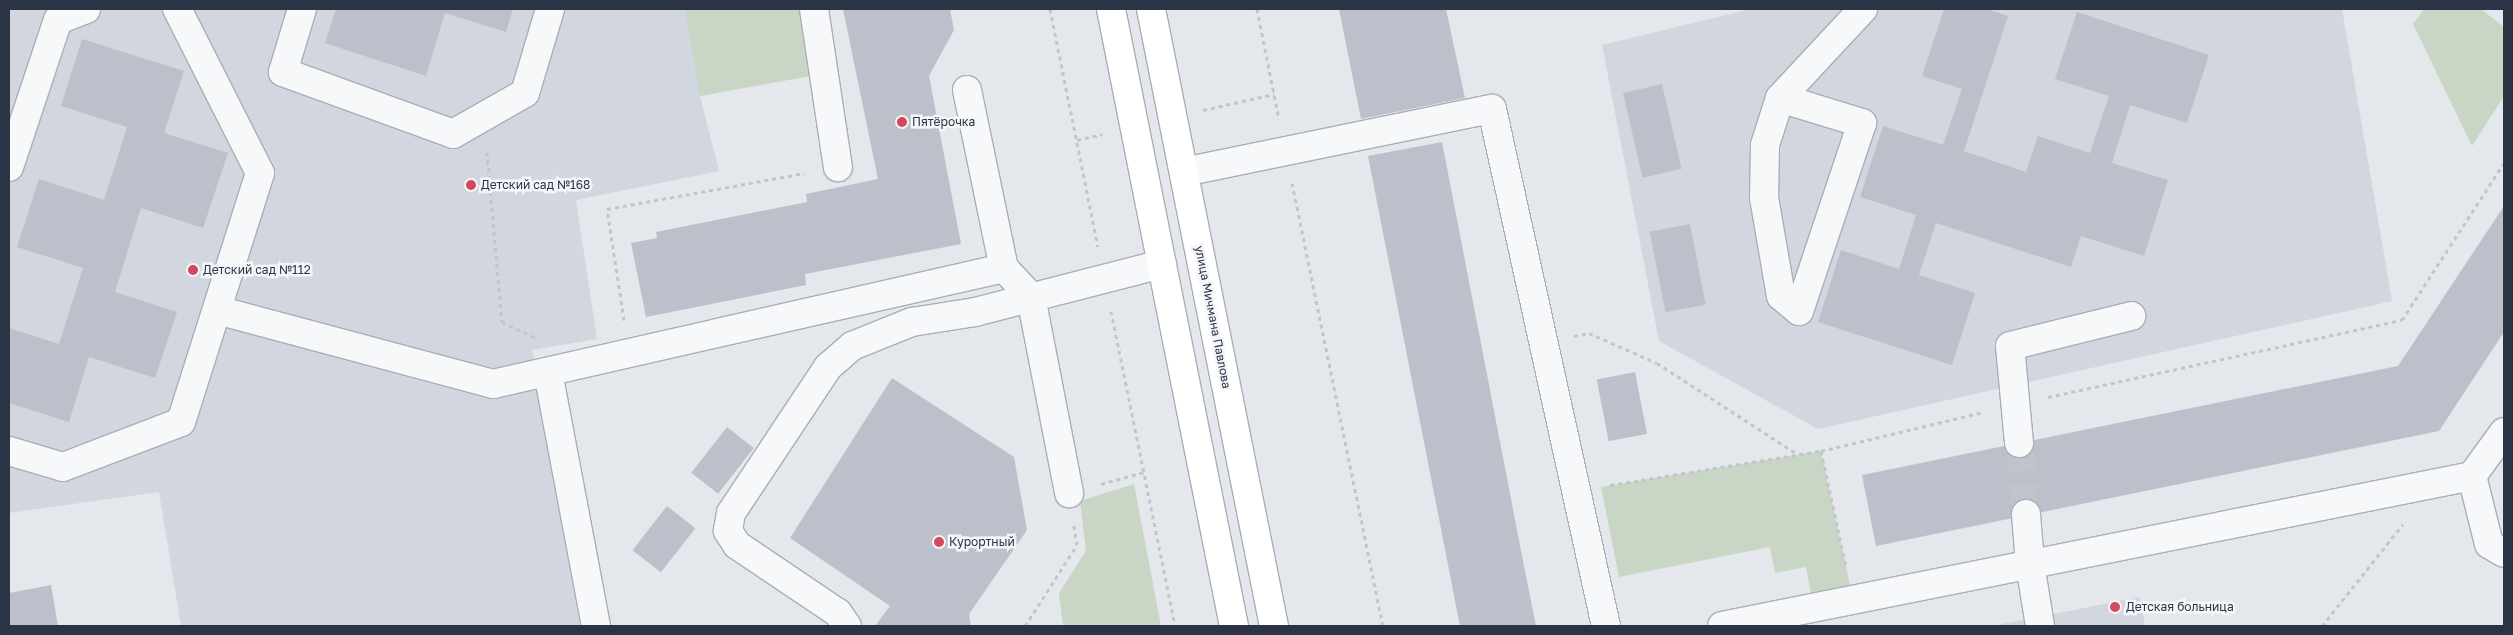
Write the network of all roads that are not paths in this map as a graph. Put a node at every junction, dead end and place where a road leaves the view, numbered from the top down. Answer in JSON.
{"nodes":[{"id":1,"x":86,"y":9,"type":"edge"},
{"id":2,"x":177,"y":9,"type":"edge"},
{"id":3,"x":302,"y":9,"type":"edge"},
{"id":4,"x":550,"y":9,"type":"edge"},
{"id":5,"x":814,"y":9,"type":"edge"},
{"id":6,"x":1111,"y":9,"type":"edge"},
{"id":7,"x":1151,"y":9,"type":"edge"},
{"id":8,"x":1863,"y":9,"type":"edge"},
{"id":9,"x":967,"y":90,"type":"dead end"},
{"id":10,"x":1780,"y":98,"type":"junction"},
{"id":11,"x":9,"y":167,"type":"edge"},
{"id":12,"x":838,"y":167,"type":"road end"},
{"id":13,"x":1184,"y":172,"type":"junction"},
{"id":14,"x":1200,"y":254,"type":"junction"},
{"id":15,"x":1162,"y":264,"type":"junction"},
{"id":16,"x":1004,"y":268,"type":"junction"},
{"id":17,"x":1031,"y":297,"type":"junction"},
{"id":18,"x":217,"y":310,"type":"junction"},
{"id":19,"x":2131,"y":316,"type":"dead end"},
{"id":20,"x":548,"y":372,"type":"junction"},
{"id":21,"x":2504,"y":432,"type":"edge"},
{"id":22,"x":2019,"y":443,"type":"tunnel mouth"},
{"id":23,"x":9,"y":451,"type":"edge"},
{"id":24,"x":2472,"y":476,"type":"junction"},
{"id":25,"x":1069,"y":493,"type":"road end"},
{"id":26,"x":2026,"y":514,"type":"tunnel mouth"},
{"id":27,"x":2504,"y":554,"type":"edge"},
{"id":28,"x":2030,"y":564,"type":"junction"},
{"id":29,"x":596,"y":626,"type":"edge"},
{"id":30,"x":847,"y":626,"type":"edge"},
{"id":31,"x":1234,"y":626,"type":"edge"},
{"id":32,"x":1274,"y":626,"type":"edge"},
{"id":33,"x":1606,"y":626,"type":"edge"},
{"id":34,"x":1722,"y":626,"type":"edge"},
{"id":35,"x":2040,"y":626,"type":"edge"}],
"edges":[{"from":1,"to":11,"type":"lane"},
{"from":2,"to":18,"type":"lane"},
{"from":3,"to":4,"type":"lane"},
{"from":5,"to":12,"type":"lane"},
{"from":6,"to":15,"type":"main road"},
{"from":7,"to":13,"type":"main road","name":"улица Мичмана Павлова"},
{"from":8,"to":10,"type":"lane"},
{"from":9,"to":16,"type":"lane"},
{"from":10,"to":10,"type":"lane"},
{"from":13,"to":14,"type":"main road","name":"улица Мичмана Павлова"},
{"from":13,"to":33,"type":"lane"},
{"from":14,"to":15,"type":"main road"},
{"from":14,"to":32,"type":"main road","name":"улица Мичмана Павлова"},
{"from":15,"to":17,"type":"lane"},
{"from":15,"to":31,"type":"main road"},
{"from":16,"to":17,"type":"lane"},
{"from":16,"to":20,"type":"lane"},
{"from":17,"to":25,"type":"lane"},
{"from":17,"to":30,"type":"lane"},
{"from":18,"to":20,"type":"lane"},
{"from":18,"to":23,"type":"lane"},
{"from":19,"to":22,"type":"lane"},
{"from":20,"to":29,"type":"lane"},
{"from":21,"to":24,"type":"lane"},
{"from":24,"to":27,"type":"lane"},
{"from":24,"to":28,"type":"lane"},
{"from":26,"to":28,"type":"lane"},
{"from":28,"to":34,"type":"lane"},
{"from":28,"to":35,"type":"lane"}]}
